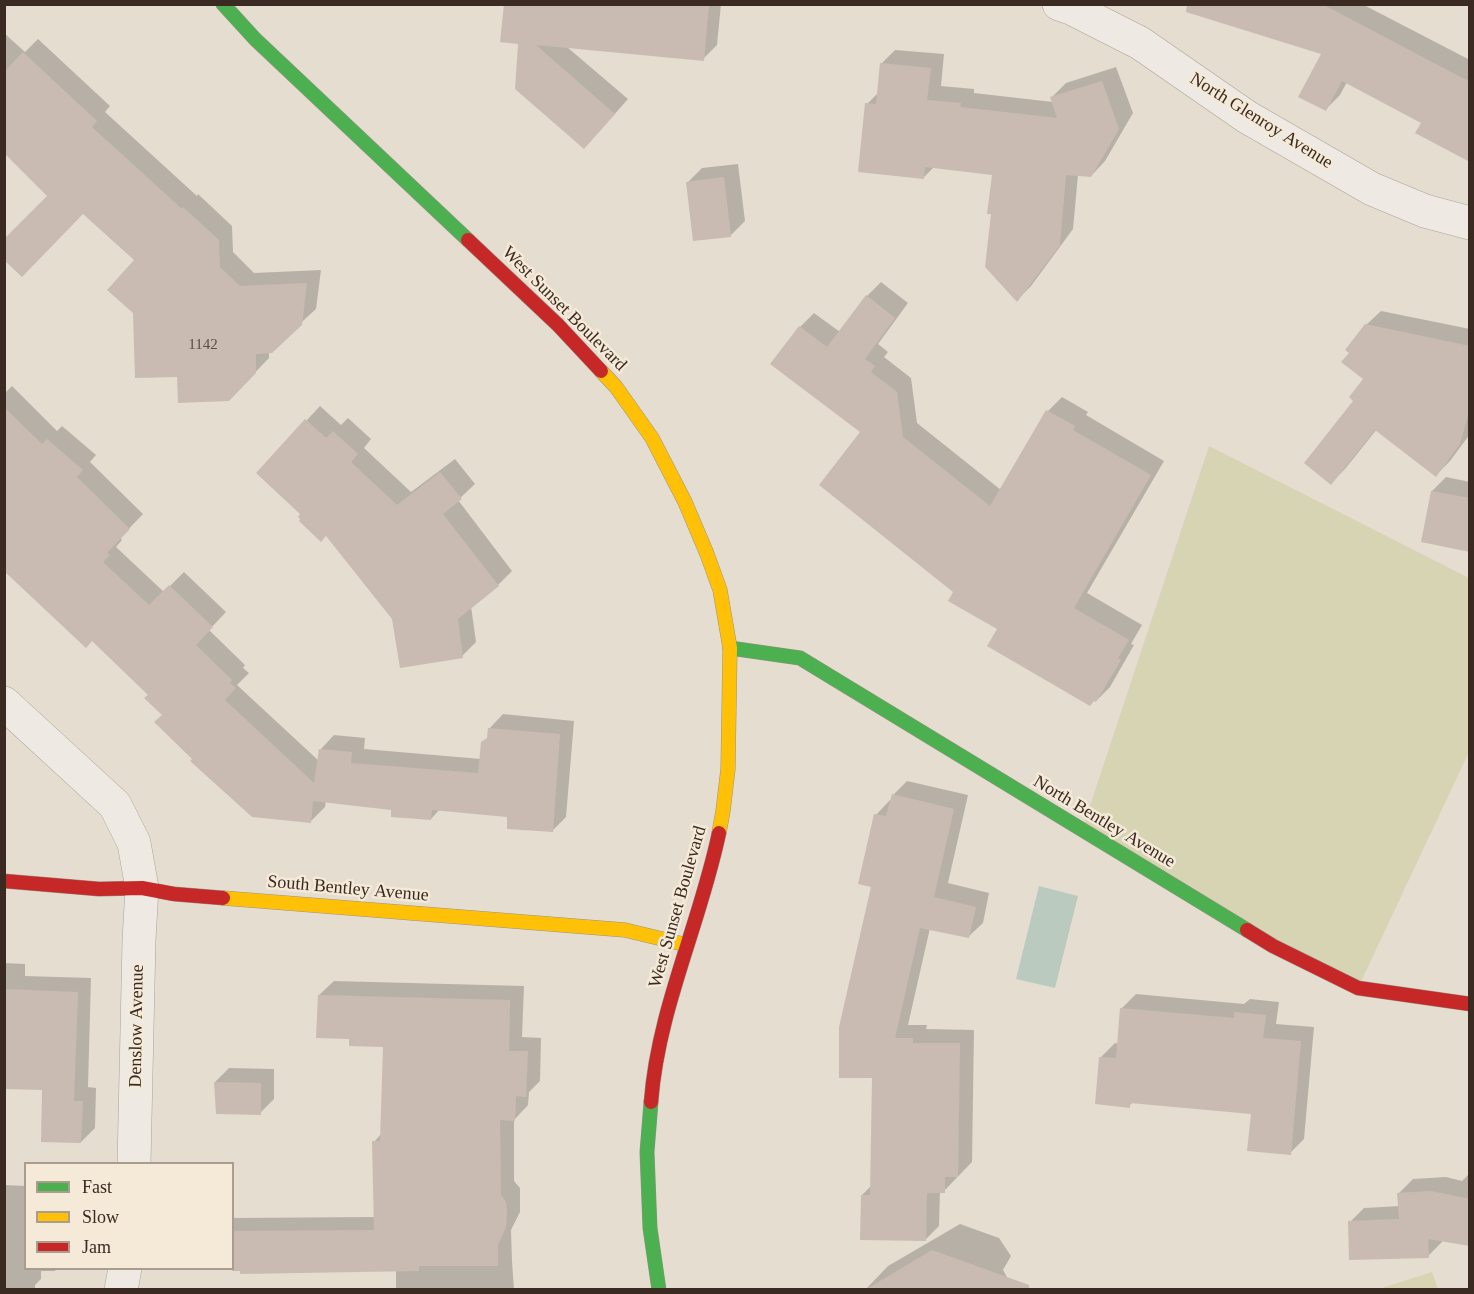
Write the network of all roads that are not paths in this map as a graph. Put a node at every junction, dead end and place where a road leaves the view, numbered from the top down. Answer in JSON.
{"nodes":[{"id":1,"x":223,"y":4,"type":"edge"},
{"id":2,"x":1059,"y":4,"type":"edge"},
{"id":3,"x":1470,"y":223,"type":"edge"},
{"id":4,"x":730,"y":648,"type":"junction"},
{"id":5,"x":4,"y":703,"type":"edge"},
{"id":6,"x":4,"y":881,"type":"edge"},
{"id":7,"x":142,"y":888,"type":"junction"},
{"id":8,"x":687,"y":945,"type":"junction"},
{"id":9,"x":1470,"y":1004,"type":"edge"},
{"id":10,"x":134,"y":1162,"type":"edge"},
{"id":11,"x":125,"y":1270,"type":"edge"},
{"id":12,"x":121,"y":1290,"type":"edge"},
{"id":13,"x":659,"y":1290,"type":"edge"}],
"edges":[{"from":1,"to":4,"type":"street","name":"West Sunset Boulevard"},
{"from":2,"to":3,"type":"street","name":"North Glenroy Avenue"},
{"from":4,"to":8,"type":"street","name":"West Sunset Boulevard"},
{"from":4,"to":9,"type":"street","name":"North Bentley Avenue"},
{"from":5,"to":7,"type":"street","name":"Denslow Avenue"},
{"from":6,"to":7,"type":"street","name":"South Bentley Avenue"},
{"from":7,"to":8,"type":"street","name":"South Bentley Avenue"},
{"from":7,"to":10,"type":"street","name":"Denslow Avenue"},
{"from":8,"to":13,"type":"street","name":"West Sunset Boulevard"},
{"from":11,"to":12,"type":"street"}]}
